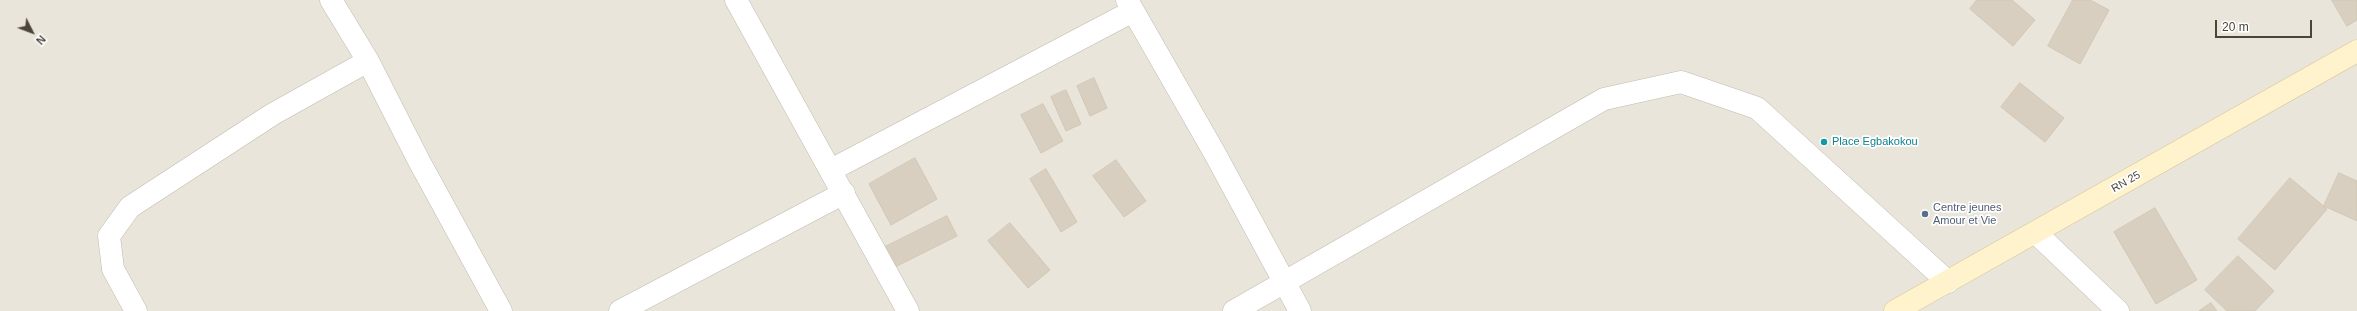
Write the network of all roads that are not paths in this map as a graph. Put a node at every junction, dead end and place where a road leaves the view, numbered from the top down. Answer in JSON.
{"nodes":[{"id":1,"x":331,"y":0,"type":"edge"},
{"id":2,"x":736,"y":0,"type":"edge"},
{"id":3,"x":1130,"y":5,"type":"edge"},
{"id":4,"x":2357,"y":51,"type":"edge"},
{"id":5,"x":368,"y":61,"type":"junction"},
{"id":6,"x":831,"y":170,"type":"junction"},
{"id":7,"x":844,"y":193,"type":"junction"},
{"id":8,"x":2036,"y":233,"type":"junction"},
{"id":9,"x":1283,"y":282,"type":"junction"},
{"id":10,"x":1948,"y":282,"type":"junction"},
{"id":11,"x":136,"y":311,"type":"edge"},
{"id":12,"x":501,"y":311,"type":"edge"},
{"id":13,"x":620,"y":311,"type":"edge"},
{"id":14,"x":908,"y":311,"type":"edge"},
{"id":15,"x":1234,"y":311,"type":"edge"},
{"id":16,"x":1300,"y":311,"type":"edge"},
{"id":17,"x":1895,"y":311,"type":"edge"},
{"id":18,"x":2118,"y":311,"type":"edge"}],
"edges":[{"from":1,"to":5,"type":"street"},
{"from":2,"to":6,"type":"street"},
{"from":3,"to":6,"type":"street"},
{"from":3,"to":9,"type":"street"},
{"from":4,"to":8,"type":"main road","name":"RN 25","number":"RN 25"},
{"from":5,"to":11,"type":"street"},
{"from":5,"to":12,"type":"street"},
{"from":6,"to":7,"type":"street"},
{"from":7,"to":13,"type":"street"},
{"from":7,"to":14,"type":"street"},
{"from":8,"to":10,"type":"main road","name":"RN 25","number":"RN 25"},
{"from":8,"to":18,"type":"street"},
{"from":9,"to":10,"type":"street"},
{"from":9,"to":15,"type":"street"},
{"from":9,"to":16,"type":"street"},
{"from":10,"to":17,"type":"main road","name":"RN 25","number":"RN 25"}]}
